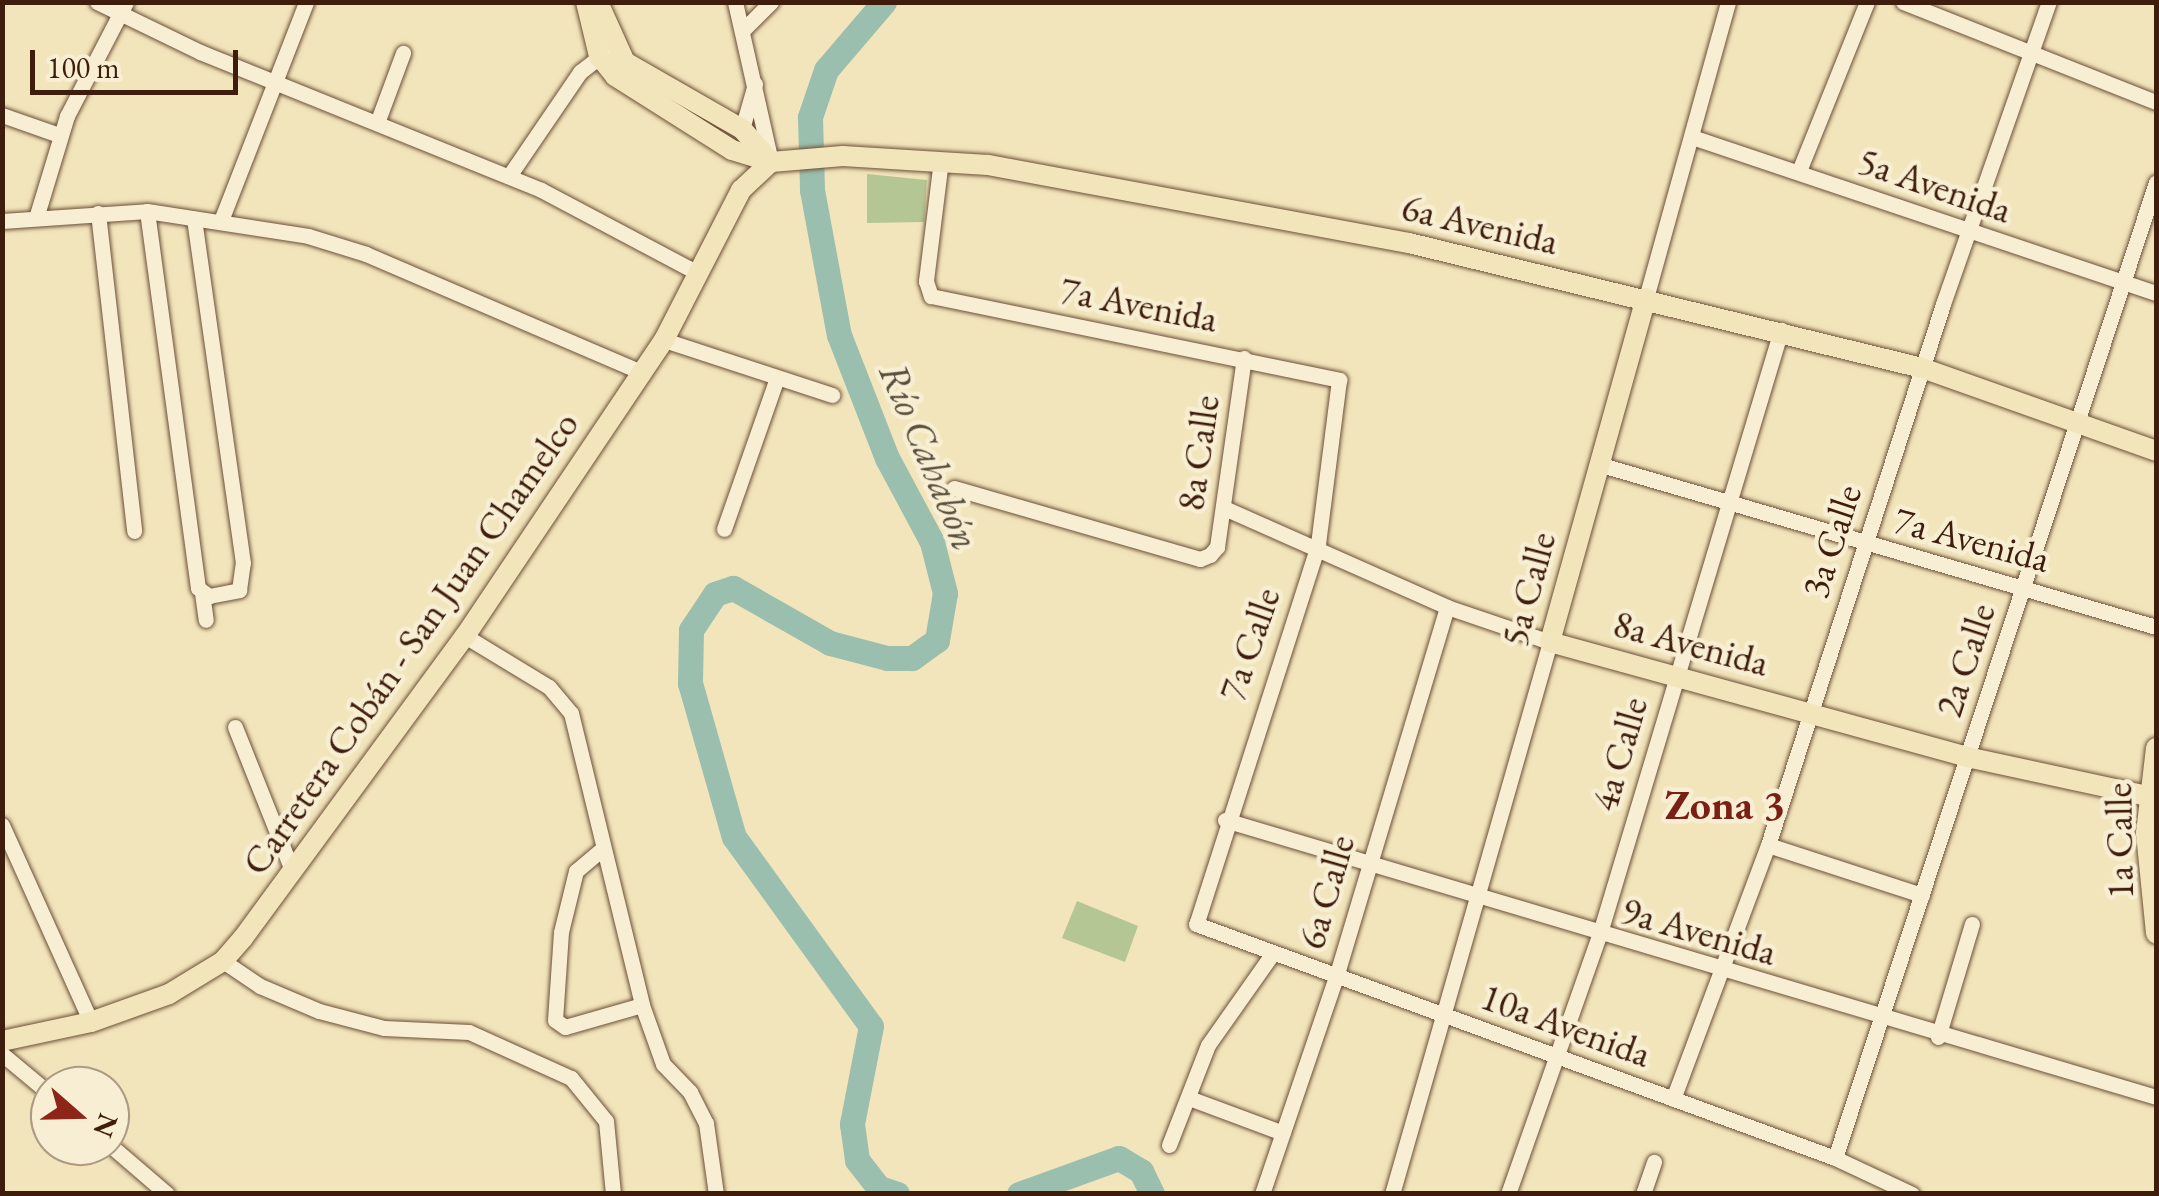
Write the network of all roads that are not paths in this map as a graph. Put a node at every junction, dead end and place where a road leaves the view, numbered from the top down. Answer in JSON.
{"nodes":[{"id":1,"x":97,"y":2,"type":"edge"},
{"id":2,"x":306,"y":2,"type":"edge"},
{"id":3,"x":586,"y":2,"type":"edge"},
{"id":4,"x":598,"y":2,"type":"edge"},
{"id":5,"x":735,"y":2,"type":"edge"},
{"id":6,"x":770,"y":2,"type":"edge"},
{"id":7,"x":1728,"y":2,"type":"edge"},
{"id":8,"x":1866,"y":2,"type":"edge"},
{"id":9,"x":1903,"y":2,"type":"edge"},
{"id":10,"x":2050,"y":2,"type":"edge"},
{"id":11,"x":124,"y":7,"type":"edge"},
{"id":12,"x":744,"y":29,"type":"junction"},
{"id":13,"x":606,"y":51,"type":"junction"},
{"id":14,"x":403,"y":53,"type":"dead end"},
{"id":15,"x":2028,"y":57,"type":"junction"},
{"id":16,"x":272,"y":80,"type":"junction"},
{"id":17,"x":756,"y":80,"type":"junction"},
{"id":18,"x":2156,"y":102,"type":"edge"},
{"id":19,"x":2,"y":116,"type":"edge"},
{"id":20,"x":377,"y":123,"type":"junction"},
{"id":21,"x":742,"y":129,"type":"junction"},
{"id":22,"x":59,"y":135,"type":"junction"},
{"id":23,"x":1692,"y":136,"type":"junction"},
{"id":24,"x":780,"y":160,"type":"junction"},
{"id":25,"x":942,"y":160,"type":"junction"},
{"id":26,"x":1799,"y":171,"type":"junction"},
{"id":27,"x":509,"y":176,"type":"junction"},
{"id":28,"x":2156,"y":182,"type":"edge"},
{"id":29,"x":146,"y":211,"type":"junction"},
{"id":30,"x":98,"y":212,"type":"junction"},
{"id":31,"x":36,"y":218,"type":"junction"},
{"id":32,"x":194,"y":218,"type":"junction"},
{"id":33,"x":222,"y":218,"type":"junction"},
{"id":34,"x":2,"y":220,"type":"edge"},
{"id":35,"x":1968,"y":232,"type":"junction"},
{"id":36,"x":696,"y":272,"type":"junction"},
{"id":37,"x":2125,"y":283,"type":"junction"},
{"id":38,"x":2156,"y":293,"type":"edge"},
{"id":39,"x":1646,"y":298,"type":"junction"},
{"id":40,"x":1781,"y":330,"type":"junction"},
{"id":41,"x":664,"y":340,"type":"junction"},
{"id":42,"x":1244,"y":358,"type":"junction"},
{"id":43,"x":1922,"y":368,"type":"junction"},
{"id":44,"x":643,"y":373,"type":"junction"},
{"id":45,"x":778,"y":378,"type":"junction"},
{"id":46,"x":1340,"y":380,"type":"joint"},
{"id":47,"x":832,"y":395,"type":"dead end"},
{"id":48,"x":2077,"y":422,"type":"junction"},
{"id":49,"x":2156,"y":451,"type":"edge"},
{"id":50,"x":1598,"y":464,"type":"junction"},
{"id":51,"x":954,"y":488,"type":"dead end"},
{"id":52,"x":1727,"y":502,"type":"junction"},
{"id":53,"x":1224,"y":508,"type":"junction"},
{"id":54,"x":724,"y":529,"type":"dead end"},
{"id":55,"x":134,"y":531,"type":"dead end"},
{"id":56,"x":1865,"y":544,"type":"junction"},
{"id":57,"x":1318,"y":545,"type":"junction"},
{"id":58,"x":2024,"y":584,"type":"junction"},
{"id":59,"x":202,"y":593,"type":"junction"},
{"id":60,"x":1447,"y":607,"type":"junction"},
{"id":61,"x":206,"y":620,"type":"dead end"},
{"id":62,"x":2156,"y":627,"type":"edge"},
{"id":63,"x":465,"y":636,"type":"junction"},
{"id":64,"x":1550,"y":642,"type":"junction"},
{"id":65,"x":1676,"y":676,"type":"junction"},
{"id":66,"x":1809,"y":710,"type":"junction"},
{"id":67,"x":235,"y":727,"type":"dead end"},
{"id":68,"x":2156,"y":748,"type":"edge"},
{"id":69,"x":1966,"y":757,"type":"junction"},
{"id":70,"x":2151,"y":798,"type":"edge"},
{"id":71,"x":1225,"y":820,"type":"junction"},
{"id":72,"x":2,"y":825,"type":"edge"},
{"id":73,"x":1768,"y":845,"type":"junction"},
{"id":74,"x":600,"y":850,"type":"junction"},
{"id":75,"x":1367,"y":864,"type":"junction"},
{"id":76,"x":292,"y":870,"type":"junction"},
{"id":77,"x":1922,"y":895,"type":"junction"},
{"id":78,"x":1477,"y":899,"type":"junction"},
{"id":79,"x":1196,"y":924,"type":"joint"},
{"id":80,"x":1972,"y":924,"type":"dead end"},
{"id":81,"x":2156,"y":934,"type":"edge"},
{"id":82,"x":1599,"y":936,"type":"junction"},
{"id":83,"x":1273,"y":954,"type":"junction"},
{"id":84,"x":222,"y":961,"type":"junction"},
{"id":85,"x":1723,"y":971,"type":"junction"},
{"id":86,"x":1336,"y":977,"type":"junction"},
{"id":87,"x":642,"y":1005,"type":"junction"},
{"id":88,"x":1442,"y":1015,"type":"junction"},
{"id":89,"x":1882,"y":1019,"type":"junction"},
{"id":90,"x":91,"y":1022,"type":"junction"},
{"id":91,"x":1938,"y":1037,"type":"junction"},
{"id":92,"x":2,"y":1041,"type":"edge"},
{"id":93,"x":2,"y":1054,"type":"edge"},
{"id":94,"x":1556,"y":1056,"type":"junction"},
{"id":95,"x":30,"y":1077,"type":"edge"},
{"id":96,"x":1189,"y":1098,"type":"junction"},
{"id":97,"x":2156,"y":1098,"type":"edge"},
{"id":98,"x":1673,"y":1099,"type":"junction"},
{"id":99,"x":1283,"y":1132,"type":"junction"},
{"id":100,"x":1170,"y":1145,"type":"dead end"},
{"id":101,"x":1835,"y":1158,"type":"junction"},
{"id":102,"x":130,"y":1162,"type":"edge"},
{"id":103,"x":1654,"y":1162,"type":"dead end"},
{"id":104,"x":166,"y":1194,"type":"edge"},
{"id":105,"x":613,"y":1194,"type":"edge"},
{"id":106,"x":716,"y":1194,"type":"edge"},
{"id":107,"x":1262,"y":1194,"type":"edge"},
{"id":108,"x":1392,"y":1194,"type":"edge"},
{"id":109,"x":1508,"y":1194,"type":"edge"},
{"id":110,"x":1643,"y":1194,"type":"edge"},
{"id":111,"x":1912,"y":1194,"type":"edge"}],
"edges":[{"from":1,"to":11,"type":"street"},
{"from":2,"to":16,"type":"street"},
{"from":3,"to":13,"type":"main road"},
{"from":4,"to":13,"type":"main road"},
{"from":5,"to":12,"type":"street"},
{"from":6,"to":12,"type":"street"},
{"from":7,"to":23,"type":"street","name":"5a Calle"},
{"from":8,"to":26,"type":"street"},
{"from":9,"to":15,"type":"street"},
{"from":10,"to":15,"type":"street","name":"3a Calle"},
{"from":11,"to":16,"type":"street"},
{"from":11,"to":22,"type":"street"},
{"from":12,"to":17,"type":"street"},
{"from":13,"to":21,"type":"main road"},
{"from":13,"to":24,"type":"main road"},
{"from":13,"to":27,"type":"street"},
{"from":14,"to":20,"type":"street"},
{"from":15,"to":18,"type":"street"},
{"from":15,"to":35,"type":"street","name":"3a Calle"},
{"from":16,"to":20,"type":"street"},
{"from":16,"to":33,"type":"street"},
{"from":17,"to":21,"type":"street"},
{"from":17,"to":24,"type":"street"},
{"from":19,"to":22,"type":"street"},
{"from":20,"to":27,"type":"street"},
{"from":21,"to":24,"type":"main road"},
{"from":22,"to":31,"type":"street"},
{"from":23,"to":26,"type":"street","name":"5a Avenida"},
{"from":23,"to":39,"type":"street","name":"5a Calle"},
{"from":24,"to":25,"type":"main road","name":"6a Avenida"},
{"from":24,"to":36,"type":"main road","name":"Carretera Cobán - San Juan Chamelco"},
{"from":25,"to":39,"type":"main road","name":"6a Avenida"},
{"from":25,"to":42,"type":"street","name":"7a Avenida"},
{"from":26,"to":35,"type":"street","name":"5a Avenida"},
{"from":27,"to":36,"type":"street"},
{"from":28,"to":37,"type":"street","name":"2a Calle"},
{"from":29,"to":30,"type":"street"},
{"from":29,"to":32,"type":"street"},
{"from":29,"to":59,"type":"street"},
{"from":30,"to":31,"type":"street"},
{"from":30,"to":55,"type":"street"},
{"from":31,"to":34,"type":"street"},
{"from":32,"to":33,"type":"street"},
{"from":32,"to":59,"type":"street"},
{"from":33,"to":44,"type":"street"},
{"from":35,"to":37,"type":"street","name":"5a Avenida"},
{"from":35,"to":43,"type":"street","name":"3a Calle"},
{"from":36,"to":41,"type":"main road","name":"Carretera Cobán - San Juan Chamelco"},
{"from":37,"to":38,"type":"street","name":"5a Avenida"},
{"from":37,"to":48,"type":"street","name":"2a Calle"},
{"from":39,"to":40,"type":"main road","name":"6a Avenida"},
{"from":39,"to":50,"type":"main road","name":"5a Calle"},
{"from":40,"to":43,"type":"main road","name":"6a Avenida"},
{"from":40,"to":52,"type":"street","name":"4a Calle"},
{"from":41,"to":44,"type":"main road","name":"Carretera Cobán - San Juan Chamelco"},
{"from":41,"to":45,"type":"street"},
{"from":42,"to":46,"type":"street","name":"7a Avenida"},
{"from":42,"to":53,"type":"street","name":"8a Calle"},
{"from":43,"to":48,"type":"main road","name":"6a Avenida"},
{"from":43,"to":56,"type":"street","name":"3a Calle"},
{"from":44,"to":63,"type":"main road","name":"Carretera Cobán - San Juan Chamelco"},
{"from":45,"to":47,"type":"street"},
{"from":45,"to":54,"type":"street"},
{"from":46,"to":57,"type":"street","name":"7a Calle"},
{"from":48,"to":49,"type":"main road","name":"6a Avenida"},
{"from":48,"to":58,"type":"street","name":"2a Calle"},
{"from":50,"to":52,"type":"street","name":"7a Avenida"},
{"from":50,"to":64,"type":"main road","name":"5a Calle"},
{"from":51,"to":53,"type":"street","name":"8a Calle"},
{"from":52,"to":56,"type":"street","name":"7a Avenida"},
{"from":52,"to":65,"type":"street","name":"4a Calle"},
{"from":53,"to":57,"type":"street","name":"8a Avenida"},
{"from":56,"to":58,"type":"street","name":"7a Avenida"},
{"from":56,"to":66,"type":"street","name":"3a Calle"},
{"from":57,"to":60,"type":"street","name":"8a Avenida"},
{"from":57,"to":71,"type":"street","name":"7a Calle"},
{"from":58,"to":62,"type":"street","name":"7a Avenida"},
{"from":58,"to":69,"type":"street","name":"2a Calle"},
{"from":59,"to":61,"type":"street"},
{"from":60,"to":64,"type":"street","name":"8a Avenida"},
{"from":60,"to":75,"type":"street","name":"6a Calle"},
{"from":63,"to":74,"type":"street"},
{"from":63,"to":76,"type":"main road","name":"Carretera Cobán - San Juan Chamelco"},
{"from":64,"to":65,"type":"main road","name":"8a Avenida"},
{"from":64,"to":78,"type":"street","name":"5a Calle"},
{"from":65,"to":66,"type":"main road","name":"8a Avenida"},
{"from":65,"to":82,"type":"street","name":"4a Calle"},
{"from":66,"to":69,"type":"main road","name":"8a Avenida"},
{"from":66,"to":73,"type":"street","name":"3a Calle"},
{"from":67,"to":76,"type":"street"},
{"from":68,"to":70,"type":"main road","name":"1a Calle"},
{"from":69,"to":70,"type":"main road","name":"8a Avenida"},
{"from":69,"to":77,"type":"street","name":"2a Calle"},
{"from":70,"to":81,"type":"main road","name":"1a Calle"},
{"from":71,"to":75,"type":"street","name":"9a Avenida"},
{"from":71,"to":79,"type":"street","name":"7a Calle"},
{"from":72,"to":90,"type":"street"},
{"from":73,"to":77,"type":"street"},
{"from":73,"to":85,"type":"street","name":"3a Calle"},
{"from":74,"to":87,"type":"street"},
{"from":74,"to":87,"type":"street"},
{"from":75,"to":78,"type":"street","name":"9a Avenida"},
{"from":75,"to":86,"type":"street","name":"6a Calle"},
{"from":76,"to":84,"type":"main road","name":"Carretera Cobán - San Juan Chamelco"},
{"from":77,"to":89,"type":"street","name":"2a Calle"},
{"from":78,"to":82,"type":"street","name":"9a Avenida"},
{"from":78,"to":88,"type":"street","name":"5a Calle"},
{"from":79,"to":83,"type":"street","name":"10a Avenida"},
{"from":80,"to":91,"type":"street"},
{"from":82,"to":85,"type":"street","name":"9a Avenida"},
{"from":82,"to":94,"type":"street","name":"4a Calle"},
{"from":83,"to":86,"type":"street","name":"10a Avenida"},
{"from":83,"to":96,"type":"street"},
{"from":84,"to":90,"type":"main road","name":"Carretera Cobán - San Juan Chamelco"},
{"from":84,"to":105,"type":"street"},
{"from":85,"to":89,"type":"street","name":"9a Avenida"},
{"from":85,"to":98,"type":"street","name":"3a Calle"},
{"from":86,"to":88,"type":"street","name":"10a Avenida"},
{"from":86,"to":99,"type":"street","name":"6a Calle"},
{"from":87,"to":106,"type":"street"},
{"from":88,"to":94,"type":"street","name":"10a Avenida"},
{"from":88,"to":108,"type":"street","name":"5a Calle"},
{"from":89,"to":91,"type":"street","name":"9a Avenida"},
{"from":89,"to":101,"type":"street","name":"2a Calle"},
{"from":90,"to":92,"type":"main road","name":"Carretera Cobán - San Juan Chamelco"},
{"from":91,"to":97,"type":"street","name":"9a Avenida"},
{"from":93,"to":95,"type":"street"},
{"from":94,"to":98,"type":"street","name":"10a Avenida"},
{"from":94,"to":109,"type":"street","name":"4a Calle"},
{"from":96,"to":99,"type":"street"},
{"from":96,"to":100,"type":"street"},
{"from":98,"to":101,"type":"street","name":"10a Avenida"},
{"from":99,"to":107,"type":"street","name":"6a Calle"},
{"from":101,"to":111,"type":"street","name":"10a Avenida"},
{"from":102,"to":104,"type":"street"},
{"from":103,"to":110,"type":"street"}]}
